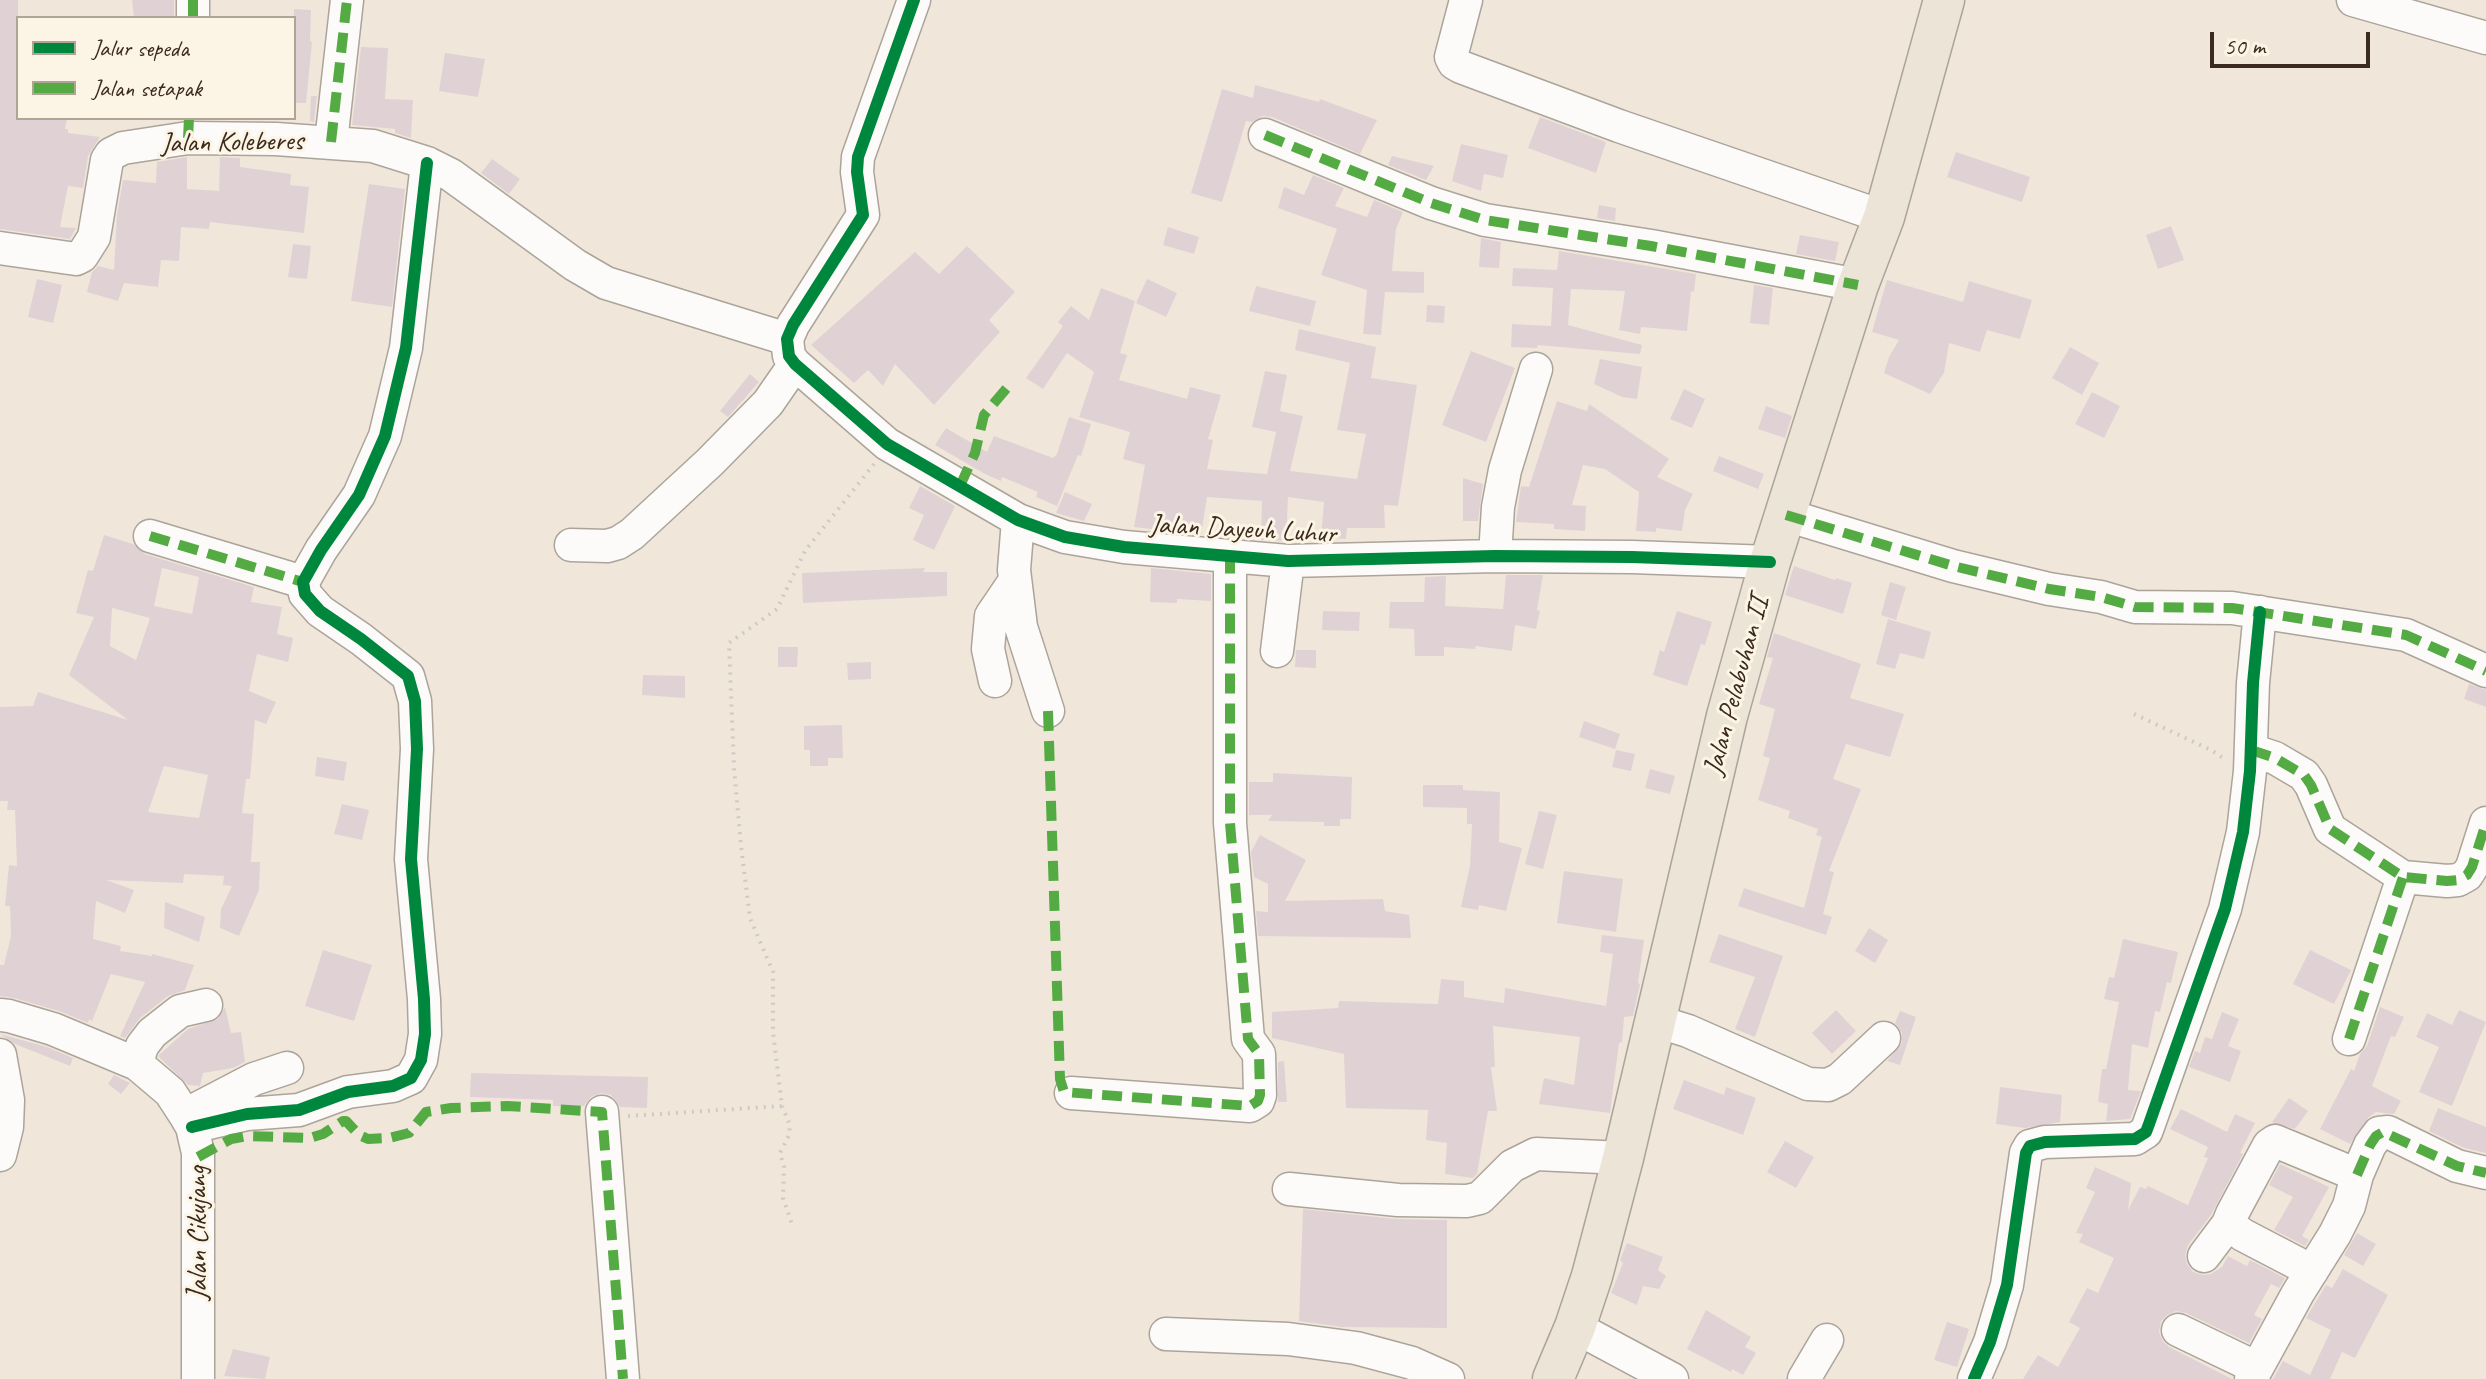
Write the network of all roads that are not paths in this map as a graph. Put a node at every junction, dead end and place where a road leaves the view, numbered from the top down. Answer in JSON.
{"nodes":[{"id":1,"x":347,"y":0,"type":"edge"},
{"id":2,"x":914,"y":0,"type":"edge"},
{"id":3,"x":1466,"y":0,"type":"edge"},
{"id":4,"x":1944,"y":0,"type":"edge"},
{"id":5,"x":2353,"y":0,"type":"edge"},
{"id":6,"x":2395,"y":5,"type":"edge"},
{"id":7,"x":2486,"y":38,"type":"edge"},
{"id":8,"x":188,"y":128,"type":"edge"},
{"id":9,"x":277,"y":128,"type":"edge"},
{"id":10,"x":1265,"y":135,"type":"dead end"},
{"id":11,"x":331,"y":142,"type":"junction"},
{"id":12,"x":427,"y":163,"type":"junction"},
{"id":13,"x":1884,"y":217,"type":"junction"},
{"id":14,"x":0,"y":248,"type":"edge"},
{"id":15,"x":1858,"y":285,"type":"junction"},
{"id":16,"x":791,"y":352,"type":"junction"},
{"id":17,"x":1536,"y":369,"type":"dead end"},
{"id":18,"x":1786,"y":515,"type":"junction"},
{"id":19,"x":1018,"y":520,"type":"junction"},
{"id":20,"x":150,"y":536,"type":"dead end"},
{"id":21,"x":571,"y":545,"type":"dead end"},
{"id":22,"x":1495,"y":556,"type":"junction"},
{"id":23,"x":1230,"y":557,"type":"junction"},
{"id":24,"x":1288,"y":561,"type":"junction"},
{"id":25,"x":1770,"y":562,"type":"junction"},
{"id":26,"x":303,"y":582,"type":"junction"},
{"id":27,"x":1014,"y":582,"type":"junction"},
{"id":28,"x":2260,"y":612,"type":"junction"},
{"id":29,"x":1277,"y":651,"type":"dead end"},
{"id":30,"x":2486,"y":671,"type":"edge"},
{"id":31,"x":995,"y":681,"type":"dead end"},
{"id":32,"x":1048,"y":711,"type":"dead end"},
{"id":33,"x":2251,"y":761,"type":"junction"},
{"id":34,"x":2486,"y":823,"type":"edge"},
{"id":35,"x":2403,"y":877,"type":"junction"},
{"id":36,"x":206,"y":1005,"type":"dead end"},
{"id":37,"x":0,"y":1015,"type":"edge"},
{"id":38,"x":1656,"y":1021,"type":"junction"},
{"id":39,"x":1884,"y":1038,"type":"dead end"},
{"id":40,"x":2349,"y":1039,"type":"dead end"},
{"id":41,"x":0,"y":1055,"type":"edge"},
{"id":42,"x":137,"y":1064,"type":"junction"},
{"id":43,"x":287,"y":1068,"type":"dead end"},
{"id":44,"x":1071,"y":1093,"type":"dead end"},
{"id":45,"x":602,"y":1112,"type":"road end"},
{"id":46,"x":192,"y":1133,"type":"junction"},
{"id":47,"x":0,"y":1155,"type":"edge"},
{"id":48,"x":1623,"y":1158,"type":"junction"},
{"id":49,"x":2486,"y":1173,"type":"edge"},
{"id":50,"x":2357,"y":1175,"type":"junction"},
{"id":51,"x":1289,"y":1189,"type":"dead end"},
{"id":52,"x":2228,"y":1224,"type":"junction"},
{"id":53,"x":2204,"y":1256,"type":"dead end"},
{"id":54,"x":2312,"y":1271,"type":"junction"},
{"id":55,"x":1575,"y":1327,"type":"junction"},
{"id":56,"x":2178,"y":1330,"type":"dead end"},
{"id":57,"x":1166,"y":1334,"type":"dead end"},
{"id":58,"x":1827,"y":1340,"type":"dead end"},
{"id":59,"x":2254,"y":1374,"type":"edge"},
{"id":60,"x":198,"y":1379,"type":"edge"},
{"id":61,"x":623,"y":1379,"type":"edge"},
{"id":62,"x":1448,"y":1379,"type":"edge"},
{"id":63,"x":1553,"y":1379,"type":"edge"},
{"id":64,"x":1672,"y":1379,"type":"edge"},
{"id":65,"x":1804,"y":1379,"type":"edge"},
{"id":66,"x":1974,"y":1379,"type":"edge"}],
"edges":[{"from":1,"to":11,"type":"street"},
{"from":2,"to":16,"type":"street"},
{"from":3,"to":13,"type":"street"},
{"from":4,"to":13,"type":"main road","name":"Jalan Pelabuhan II"},
{"from":5,"to":6,"type":"street"},
{"from":6,"to":7,"type":"street"},
{"from":8,"to":9,"type":"street","name":"Jalan Koleberes"},
{"from":8,"to":14,"type":"street","name":"Jalan Koleberes"},
{"from":9,"to":11,"type":"street","name":"Jalan Koleberes"},
{"from":10,"to":15,"type":"street"},
{"from":11,"to":12,"type":"street","name":"Jalan Koleberes"},
{"from":12,"to":16,"type":"street","name":"Jalan Koleberes"},
{"from":12,"to":26,"type":"street"},
{"from":13,"to":15,"type":"main road","name":"Jalan Pelabuhan II"},
{"from":15,"to":18,"type":"main road","name":"Jalan Pelabuhan II"},
{"from":16,"to":19,"type":"street","name":"Jalan Dayeuh Luhur"},
{"from":16,"to":21,"type":"street"},
{"from":17,"to":22,"type":"street"},
{"from":18,"to":25,"type":"main road","name":"Jalan Pelabuhan II"},
{"from":18,"to":28,"type":"street"},
{"from":19,"to":23,"type":"street","name":"Jalan Dayeuh Luhur"},
{"from":19,"to":27,"type":"street"},
{"from":20,"to":26,"type":"street"},
{"from":22,"to":24,"type":"street","name":"Jalan Dayeuh Luhur"},
{"from":22,"to":25,"type":"street","name":"Jalan Dayeuh Luhur"},
{"from":23,"to":24,"type":"street","name":"Jalan Dayeuh Luhur"},
{"from":23,"to":44,"type":"street"},
{"from":24,"to":29,"type":"street"},
{"from":25,"to":38,"type":"main road","name":"Jalan Pelabuhan II"},
{"from":26,"to":46,"type":"street"},
{"from":27,"to":31,"type":"street"},
{"from":27,"to":32,"type":"street"},
{"from":28,"to":30,"type":"street"},
{"from":28,"to":33,"type":"street"},
{"from":33,"to":35,"type":"street"},
{"from":33,"to":66,"type":"street"},
{"from":34,"to":35,"type":"street"},
{"from":35,"to":40,"type":"street"},
{"from":36,"to":42,"type":"street"},
{"from":37,"to":42,"type":"street"},
{"from":38,"to":39,"type":"street"},
{"from":38,"to":48,"type":"main road","name":"Jalan Pelabuhan II"},
{"from":41,"to":47,"type":"street"},
{"from":42,"to":46,"type":"street"},
{"from":43,"to":46,"type":"street"},
{"from":45,"to":61,"type":"street"},
{"from":46,"to":60,"type":"street","name":"Jalan Cikujang"},
{"from":48,"to":51,"type":"street"},
{"from":48,"to":55,"type":"main road","name":"Jalan Pelabuhan II"},
{"from":49,"to":50,"type":"street"},
{"from":50,"to":52,"type":"street"},
{"from":50,"to":54,"type":"street"},
{"from":52,"to":53,"type":"street"},
{"from":52,"to":54,"type":"street"},
{"from":54,"to":59,"type":"street"},
{"from":55,"to":63,"type":"main road","name":"Jalan Pelabuhan II"},
{"from":55,"to":64,"type":"street"},
{"from":56,"to":59,"type":"street"},
{"from":57,"to":62,"type":"street"},
{"from":58,"to":65,"type":"street"}]}
